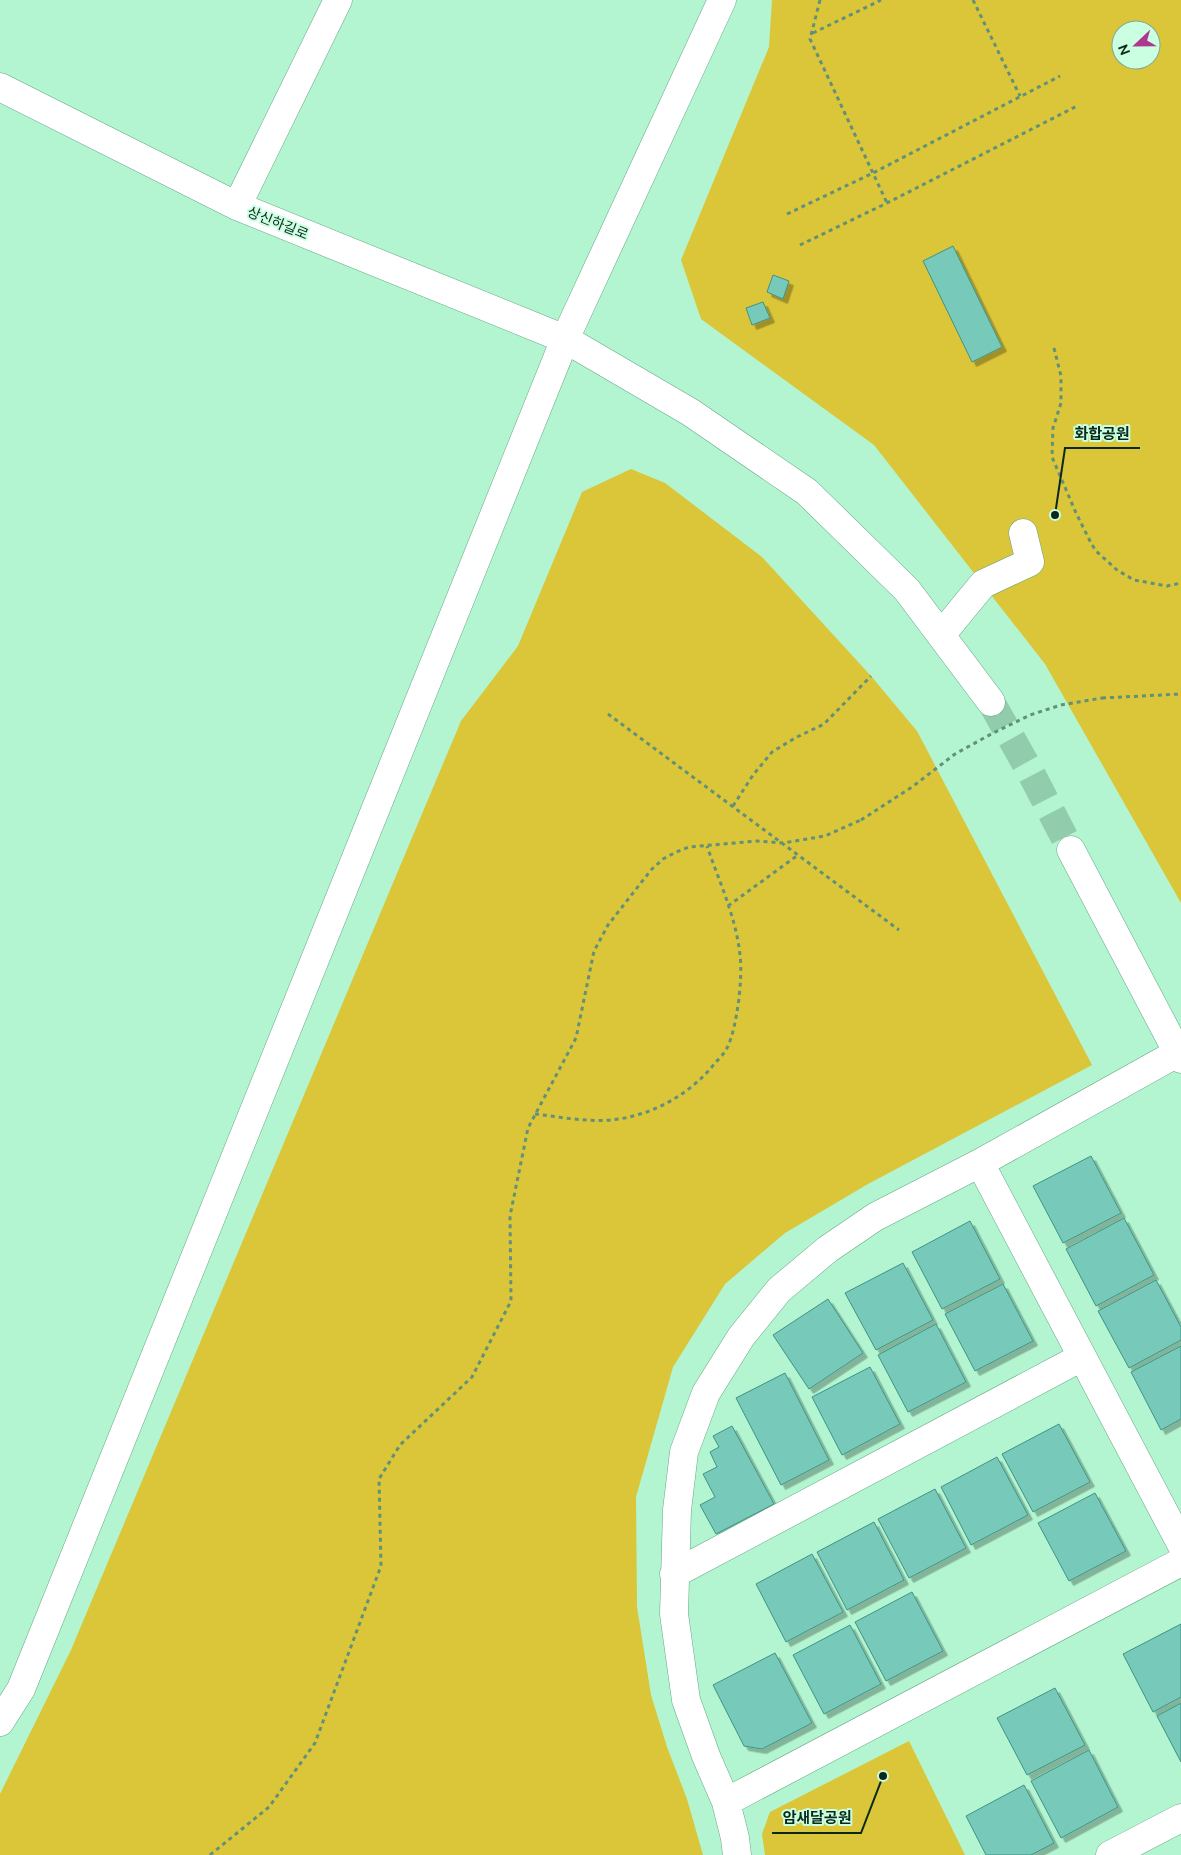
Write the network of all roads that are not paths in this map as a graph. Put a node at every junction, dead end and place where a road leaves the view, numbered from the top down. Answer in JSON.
{"nodes":[{"id":1,"x":722,"y":0,"type":"edge"},
{"id":2,"x":336,"y":1,"type":"edge"},
{"id":3,"x":0,"y":87,"type":"edge"},
{"id":4,"x":237,"y":206,"type":"junction"},
{"id":5,"x":565,"y":339,"type":"junction"},
{"id":6,"x":1023,"y":533,"type":"dead end"},
{"id":7,"x":941,"y":635,"type":"junction"},
{"id":8,"x":991,"y":702,"type":"tunnel mouth"},
{"id":9,"x":1071,"y":850,"type":"tunnel mouth"},
{"id":10,"x":1180,"y":1054,"type":"edge"},
{"id":11,"x":980,"y":1163,"type":"junction"},
{"id":12,"x":1082,"y":1357,"type":"junction"},
{"id":13,"x":1181,"y":1544,"type":"edge"},
{"id":14,"x":1181,"y":1562,"type":"edge"},
{"id":15,"x":674,"y":1574,"type":"junction"},
{"id":16,"x":0,"y":1722,"type":"edge"},
{"id":17,"x":726,"y":1802,"type":"junction"},
{"id":18,"x":1181,"y":1818,"type":"edge"},
{"id":19,"x":737,"y":1855,"type":"edge"},
{"id":20,"x":1110,"y":1855,"type":"edge"}],
"edges":[{"from":1,"to":5,"type":"street"},
{"from":2,"to":4,"type":"street"},
{"from":3,"to":4,"type":"street","name":"상신하길로"},
{"from":4,"to":5,"type":"street","name":"상신하길로"},
{"from":5,"to":7,"type":"street","name":"상신하길로"},
{"from":5,"to":16,"type":"street"},
{"from":6,"to":7,"type":"street"},
{"from":7,"to":8,"type":"street","name":"상신하길로"},
{"from":9,"to":10,"type":"street"},
{"from":10,"to":11,"type":"street"},
{"from":11,"to":12,"type":"street"},
{"from":11,"to":15,"type":"street"},
{"from":12,"to":13,"type":"street"},
{"from":12,"to":15,"type":"street"},
{"from":14,"to":17,"type":"street"},
{"from":15,"to":17,"type":"street"},
{"from":17,"to":19,"type":"street"},
{"from":18,"to":20,"type":"street"}]}
